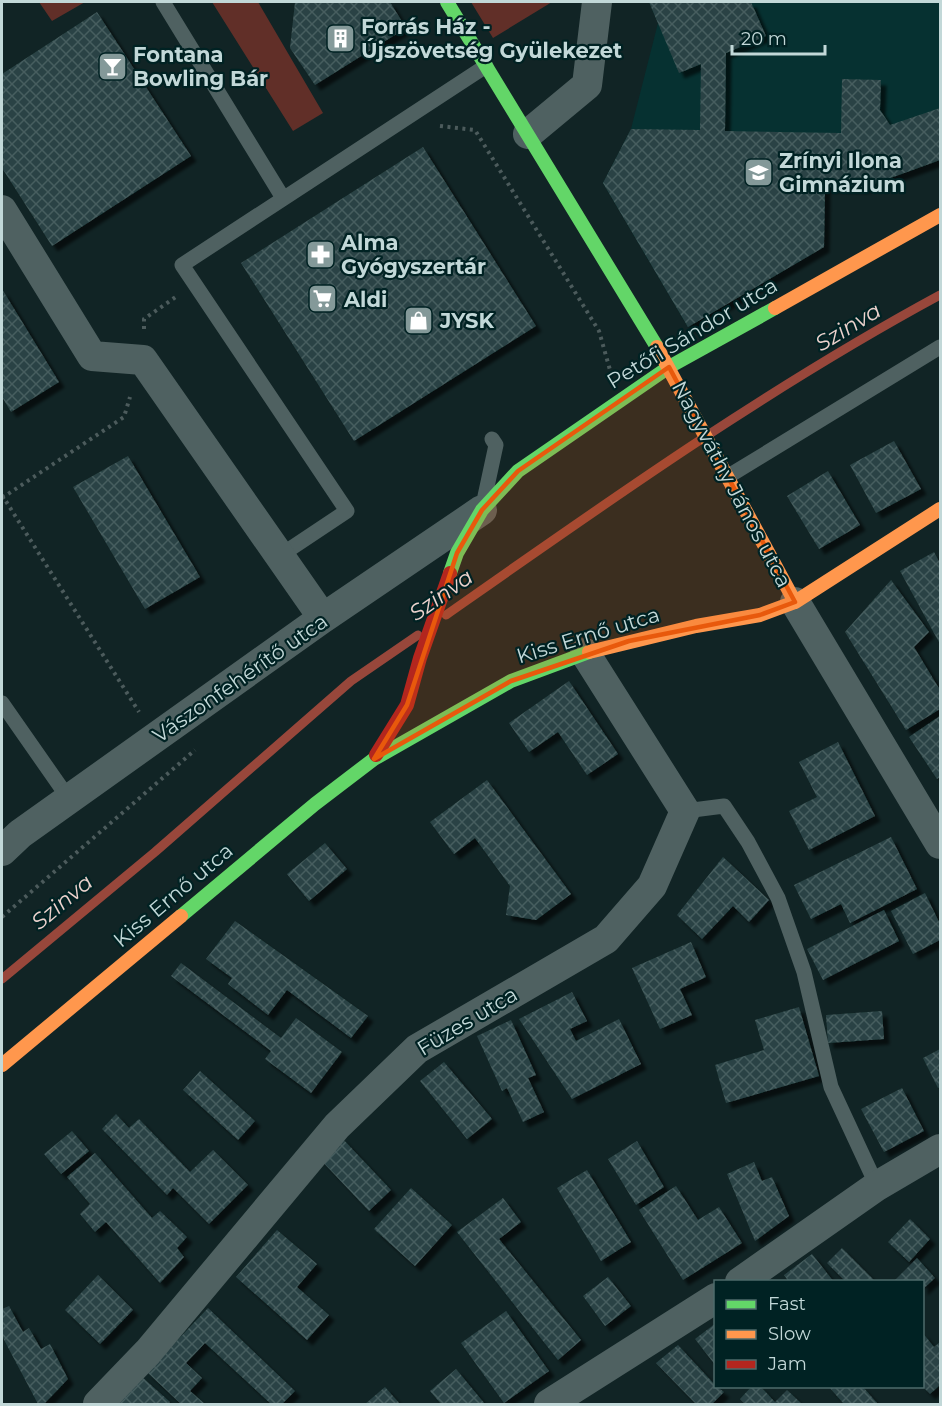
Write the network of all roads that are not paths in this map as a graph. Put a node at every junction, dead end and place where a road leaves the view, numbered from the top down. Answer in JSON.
{"nodes":[{"id":1,"x":164,"y":2,"type":"edge"},
{"id":2,"x":447,"y":2,"type":"edge"},
{"id":3,"x":596,"y":10,"type":"edge"},
{"id":4,"x":486,"y":66,"type":"junction"},
{"id":5,"x":528,"y":134,"type":"junction"},
{"id":6,"x":283,"y":198,"type":"junction"},
{"id":7,"x":2,"y":210,"type":"edge"},
{"id":8,"x":940,"y":215,"type":"edge"},
{"id":9,"x":940,"y":347,"type":"edge"},
{"id":10,"x":669,"y":367,"type":"junction"},
{"id":11,"x":492,"y":439,"type":"dead end"},
{"id":12,"x":727,"y":477,"type":"junction"},
{"id":13,"x":940,"y":509,"type":"edge"},
{"id":14,"x":482,"y":510,"type":"junction"},
{"id":15,"x":456,"y":553,"type":"joint"},
{"id":16,"x":281,"y":555,"type":"junction"},
{"id":17,"x":795,"y":602,"type":"junction"},
{"id":18,"x":323,"y":618,"type":"junction"},
{"id":19,"x":585,"y":653,"type":"junction"},
{"id":20,"x":2,"y":704,"type":"edge"},
{"id":21,"x":374,"y":759,"type":"junction"},
{"id":22,"x":69,"y":799,"type":"junction"},
{"id":23,"x":685,"y":811,"type":"junction"},
{"id":24,"x":940,"y":844,"type":"edge"},
{"id":25,"x":2,"y":851,"type":"edge"},
{"id":26,"x":2,"y":1065,"type":"edge"},
{"id":27,"x":940,"y":1149,"type":"edge"},
{"id":28,"x":878,"y":1186,"type":"junction"},
{"id":29,"x":741,"y":1280,"type":"edge"},
{"id":30,"x":714,"y":1299,"type":"edge"},
{"id":31,"x":98,"y":1404,"type":"edge"},
{"id":32,"x":549,"y":1404,"type":"edge"}],
"edges":[{"from":1,"to":6,"type":"lane"},
{"from":2,"to":4,"type":"street","name":"Nagyváthy János utca"},
{"from":3,"to":5,"type":"street"},
{"from":4,"to":5,"type":"street","name":"Nagyváthy János utca"},
{"from":4,"to":6,"type":"lane"},
{"from":5,"to":10,"type":"street","name":"Nagyváthy János utca"},
{"from":6,"to":16,"type":"lane"},
{"from":7,"to":16,"type":"street"},
{"from":8,"to":10,"type":"street","name":"Petőfi Sándor utca"},
{"from":9,"to":12,"type":"lane"},
{"from":10,"to":12,"type":"street","name":"Nagyváthy János utca"},
{"from":10,"to":14,"type":"street","name":"Petőfi Sándor utca"},
{"from":11,"to":14,"type":"lane"},
{"from":12,"to":17,"type":"street","name":"Nagyváthy János utca"},
{"from":13,"to":17,"type":"street","name":"Kiss Ernő utca"},
{"from":14,"to":15,"type":"street","name":"Petőfi Sándor utca"},
{"from":14,"to":18,"type":"street","name":"Vászonfehérítő utca"},
{"from":15,"to":21,"type":"street","name":"Kiss Ernő utca"},
{"from":16,"to":18,"type":"street"},
{"from":17,"to":19,"type":"street","name":"Kiss Ernő utca"},
{"from":17,"to":24,"type":"street","name":"Nagyváthy János utca"},
{"from":18,"to":22,"type":"street","name":"Vászonfehérítő utca"},
{"from":19,"to":21,"type":"street","name":"Kiss Ernő utca"},
{"from":19,"to":23,"type":"street"},
{"from":20,"to":22,"type":"lane"},
{"from":21,"to":26,"type":"street","name":"Kiss Ernő utca"},
{"from":22,"to":25,"type":"street","name":"Vászonfehérítő utca"},
{"from":23,"to":28,"type":"lane"},
{"from":23,"to":31,"type":"street","name":"Füzes utca"},
{"from":27,"to":28,"type":"street"},
{"from":28,"to":29,"type":"street"},
{"from":30,"to":32,"type":"street"}]}
